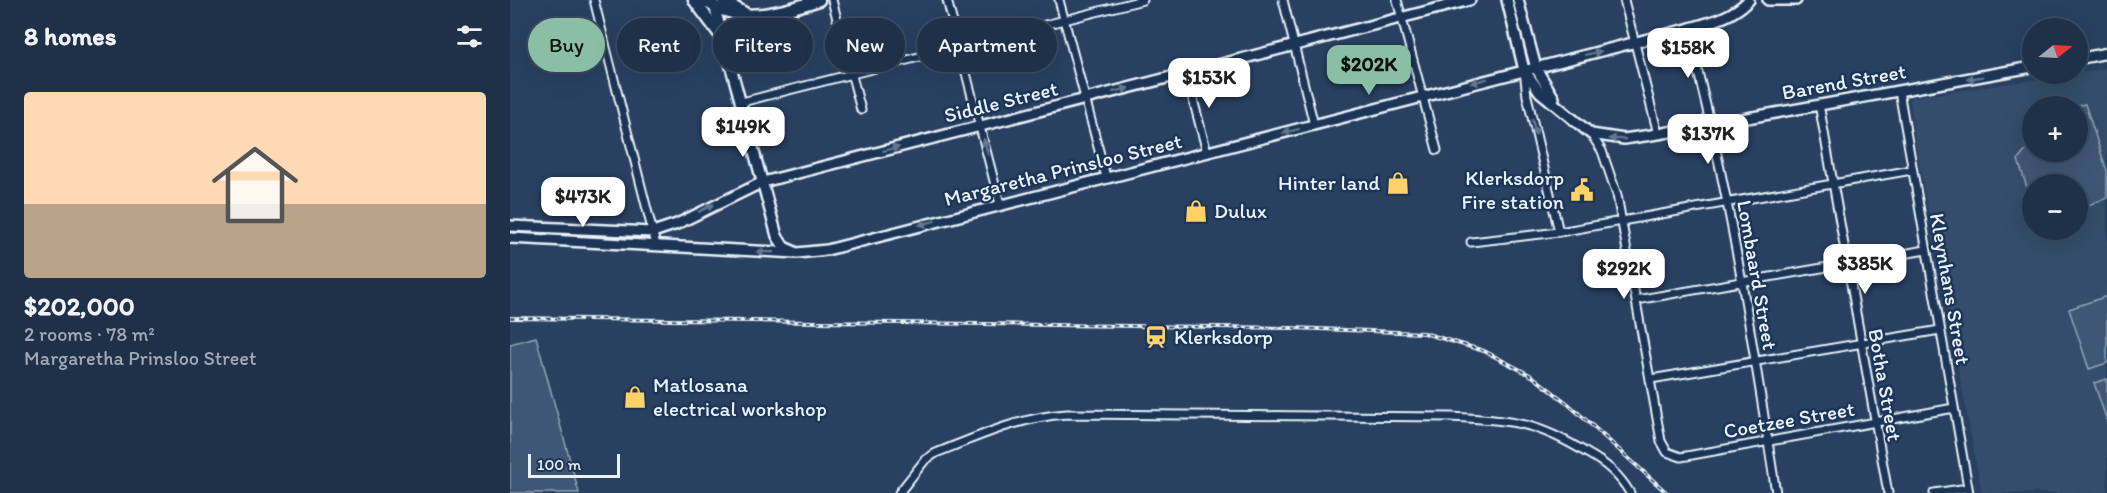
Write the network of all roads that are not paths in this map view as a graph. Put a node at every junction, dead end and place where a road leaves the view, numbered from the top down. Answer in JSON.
{"nodes":[{"id":1,"x":594,"y":0,"type":"edge"},
{"id":2,"x":694,"y":0,"type":"edge"},
{"id":3,"x":704,"y":0,"type":"edge"},
{"id":4,"x":819,"y":0,"type":"edge"},
{"id":5,"x":832,"y":0,"type":"edge"},
{"id":6,"x":947,"y":0,"type":"edge"},
{"id":7,"x":1059,"y":0,"type":"edge"},
{"id":8,"x":1143,"y":0,"type":"edge"},
{"id":9,"x":1283,"y":0,"type":"edge"},
{"id":10,"x":1397,"y":0,"type":"edge"},
{"id":11,"x":1470,"y":0,"type":"edge"},
{"id":12,"x":1507,"y":0,"type":"edge"},
{"id":13,"x":1518,"y":0,"type":"edge"},
{"id":14,"x":1624,"y":0,"type":"edge"},
{"id":15,"x":1749,"y":0,"type":"edge"},
{"id":16,"x":1768,"y":0,"type":"edge"},
{"id":17,"x":1796,"y":0,"type":"edge"},
{"id":18,"x":717,"y":3,"type":"edge"},
{"id":19,"x":777,"y":14,"type":"junction"},
{"id":20,"x":1401,"y":17,"type":"junction"},
{"id":21,"x":721,"y":18,"type":"edge"},
{"id":22,"x":763,"y":18,"type":"edge"},
{"id":23,"x":952,"y":18,"type":"edge"},
{"id":24,"x":1064,"y":20,"type":"junction"},
{"id":25,"x":1057,"y":22,"type":"edge"},
{"id":26,"x":713,"y":24,"type":"edge"},
{"id":27,"x":1687,"y":29,"type":"junction"},
{"id":28,"x":1635,"y":42,"type":"junction"},
{"id":29,"x":1293,"y":46,"type":"junction"},
{"id":30,"x":2107,"y":53,"type":"edge"},
{"id":31,"x":917,"y":56,"type":"edge"},
{"id":32,"x":2088,"y":57,"type":"edge"},
{"id":33,"x":1536,"y":68,"type":"junction"},
{"id":34,"x":1524,"y":70,"type":"junction"},
{"id":35,"x":2022,"y":70,"type":"edge"},
{"id":36,"x":734,"y":72,"type":"edge"},
{"id":37,"x":966,"y":72,"type":"edge"},
{"id":38,"x":851,"y":73,"type":"junction"},
{"id":39,"x":1186,"y":74,"type":"junction"},
{"id":40,"x":1899,"y":91,"type":"junction"},
{"id":41,"x":1423,"y":95,"type":"junction"},
{"id":42,"x":1085,"y":99,"type":"junction"},
{"id":43,"x":742,"y":102,"type":"junction"},
{"id":44,"x":1558,"y":104,"type":"junction"},
{"id":45,"x":1819,"y":104,"type":"junction"},
{"id":46,"x":861,"y":110,"type":"dead end"},
{"id":47,"x":1712,"y":124,"type":"junction"},
{"id":48,"x":1314,"y":125,"type":"junction"},
{"id":49,"x":980,"y":126,"type":"junction"},
{"id":50,"x":1591,"y":134,"type":"junction"},
{"id":51,"x":1658,"y":134,"type":"junction"},
{"id":52,"x":1437,"y":150,"type":"dead end"},
{"id":53,"x":1207,"y":152,"type":"junction"},
{"id":54,"x":1912,"y":170,"type":"junction"},
{"id":55,"x":1106,"y":177,"type":"junction"},
{"id":56,"x":763,"y":182,"type":"junction"},
{"id":57,"x":1834,"y":184,"type":"junction"},
{"id":58,"x":1728,"y":202,"type":"junction"},
{"id":59,"x":1000,"y":204,"type":"junction"},
{"id":60,"x":1622,"y":220,"type":"junction"},
{"id":61,"x":510,"y":226,"type":"edge"},
{"id":62,"x":653,"y":232,"type":"junction"},
{"id":63,"x":1559,"y":232,"type":"junction"},
{"id":64,"x":510,"y":238,"type":"edge"},
{"id":65,"x":1471,"y":242,"type":"dead end"},
{"id":66,"x":656,"y":245,"type":"junction"},
{"id":67,"x":1926,"y":250,"type":"junction"},
{"id":68,"x":797,"y":253,"type":"junction"},
{"id":69,"x":1847,"y":264,"type":"junction"},
{"id":70,"x":1742,"y":282,"type":"junction"},
{"id":71,"x":1636,"y":300,"type":"junction"},
{"id":72,"x":1940,"y":330,"type":"junction"},
{"id":73,"x":1861,"y":343,"type":"junction"},
{"id":74,"x":1755,"y":362,"type":"junction"},
{"id":75,"x":1651,"y":379,"type":"junction"},
{"id":76,"x":1954,"y":408,"type":"junction"},
{"id":77,"x":1875,"y":422,"type":"junction"},
{"id":78,"x":1768,"y":441,"type":"junction"},
{"id":79,"x":1969,"y":490,"type":"edge"},
{"id":80,"x":899,"y":493,"type":"edge"},
{"id":81,"x":1630,"y":493,"type":"edge"},
{"id":82,"x":1776,"y":493,"type":"edge"},
{"id":83,"x":1888,"y":493,"type":"edge"},
{"id":84,"x":1934,"y":493,"type":"edge"}],
"edges":[{"from":1,"to":62,"type":"street"},
{"from":2,"to":26,"type":"main road"},
{"from":3,"to":18,"type":"main road"},
{"from":4,"to":19,"type":"main road"},
{"from":5,"to":38,"type":"street"},
{"from":6,"to":23,"type":"street"},
{"from":7,"to":24,"type":"street"},
{"from":8,"to":24,"type":"street"},
{"from":9,"to":29,"type":"street"},
{"from":10,"to":20,"type":"street"},
{"from":11,"to":20,"type":"street","name":"Siddle Street"},
{"from":12,"to":34,"type":"street"},
{"from":13,"to":33,"type":"street"},
{"from":14,"to":28,"type":"street"},
{"from":15,"to":27,"type":"street","name":"Margaretha Prinsloo Street"},
{"from":16,"to":17,"type":"street"},
{"from":18,"to":19,"type":"main road"},
{"from":18,"to":21,"type":"street"},
{"from":19,"to":22,"type":"main road"},
{"from":20,"to":29,"type":"street","name":"Siddle Street"},
{"from":20,"to":41,"type":"street"},
{"from":24,"to":25,"type":"street"},
{"from":24,"to":42,"type":"street"},
{"from":27,"to":28,"type":"street","name":"Margaretha Prinsloo Street"},
{"from":27,"to":47,"type":"street","name":"Lombaard Street"},
{"from":33,"to":28,"type":"street","name":"Margaretha Prinsloo Street","one_way":true},
{"from":28,"to":51,"type":"street"},
{"from":29,"to":39,"type":"street","name":"Siddle Street"},
{"from":29,"to":48,"type":"street"},
{"from":30,"to":32,"type":"street"},
{"from":31,"to":38,"type":"street"},
{"from":33,"to":34,"type":"street","name":"Margaretha Prinsloo Street"},
{"from":33,"to":44,"type":"street"},
{"from":34,"to":41,"type":"street","name":"Margaretha Prinsloo Street","one_way":true},
{"from":34,"to":44,"type":"street"},
{"from":34,"to":63,"type":"street","one_way":true},
{"from":35,"to":40,"type":"street","name":"Barend Street","one_way":true},
{"from":36,"to":43,"type":"street"},
{"from":37,"to":49,"type":"street"},
{"from":38,"to":43,"type":"street"},
{"from":38,"to":46,"type":"street"},
{"from":42,"to":39,"type":"street","name":"Siddle Street","one_way":true},
{"from":39,"to":53,"type":"street"},
{"from":40,"to":45,"type":"street","name":"Barend Street"},
{"from":40,"to":54,"type":"street","name":"Kleynhans Street"},
{"from":41,"to":48,"type":"street","name":"Margaretha Prinsloo Street"},
{"from":41,"to":52,"type":"street"},
{"from":42,"to":49,"type":"street","name":"Siddle Street"},
{"from":42,"to":55,"type":"street"},
{"from":43,"to":56,"type":"street"},
{"from":44,"to":50,"type":"street"},
{"from":45,"to":47,"type":"street","name":"Barend Street"},
{"from":45,"to":57,"type":"street","name":"Botha Street"},
{"from":47,"to":51,"type":"street","name":"Barend Street"},
{"from":47,"to":58,"type":"street","name":"Lombaard Street"},
{"from":48,"to":53,"type":"street","name":"Margaretha Prinsloo Street","one_way":true},
{"from":56,"to":49,"type":"street","name":"Siddle Street","one_way":true},
{"from":59,"to":49,"type":"street","one_way":true},
{"from":51,"to":50,"type":"street","name":"Barend Street","one_way":true},
{"from":50,"to":60,"type":"street"},
{"from":53,"to":55,"type":"street","name":"Margaretha Prinsloo Street"},
{"from":54,"to":57,"type":"street"},
{"from":54,"to":67,"type":"street","name":"Kleynhans Street"},
{"from":55,"to":59,"type":"street","name":"Margaretha Prinsloo Street"},
{"from":62,"to":56,"type":"street","name":"Siddle Street","one_way":true},
{"from":56,"to":68,"type":"street"},
{"from":57,"to":58,"type":"street"},
{"from":57,"to":69,"type":"street","name":"Botha Street"},
{"from":58,"to":60,"type":"street"},
{"from":58,"to":70,"type":"street","name":"Lombaard Street"},
{"from":59,"to":68,"type":"street","name":"Margaretha Prinsloo Street","one_way":true},
{"from":60,"to":63,"type":"street"},
{"from":60,"to":71,"type":"street"},
{"from":61,"to":62,"type":"street"},
{"from":62,"to":66,"type":"street"},
{"from":63,"to":65,"type":"street"},
{"from":64,"to":66,"type":"street","name":"Margaretha Prinsloo Street"},
{"from":68,"to":66,"type":"street","name":"Margaretha Prinsloo Street","one_way":true},
{"from":67,"to":69,"type":"street"},
{"from":67,"to":72,"type":"street","name":"Kleynhans Street"},
{"from":69,"to":70,"type":"street"},
{"from":69,"to":73,"type":"street","name":"Botha Street"},
{"from":70,"to":71,"type":"street"},
{"from":70,"to":74,"type":"street","name":"Lombaard Street"},
{"from":71,"to":75,"type":"street"},
{"from":72,"to":73,"type":"street"},
{"from":72,"to":76,"type":"street","name":"Kleynhans Street"},
{"from":73,"to":74,"type":"street"},
{"from":73,"to":77,"type":"street","name":"Botha Street"},
{"from":74,"to":75,"type":"street"},
{"from":74,"to":78,"type":"street","name":"Lombaard Street"},
{"from":75,"to":78,"type":"street","name":"Coetzee Street"},
{"from":76,"to":77,"type":"street","name":"Coetzee Street"},
{"from":76,"to":79,"type":"street","name":"Kleynhans Street"},
{"from":77,"to":78,"type":"street","name":"Coetzee Street"},
{"from":77,"to":83,"type":"street","name":"Botha Street"},
{"from":78,"to":82,"type":"street","name":"Lombaard Street"},
{"from":79,"to":84,"type":"street"},
{"from":80,"to":81,"type":"street"}]}
